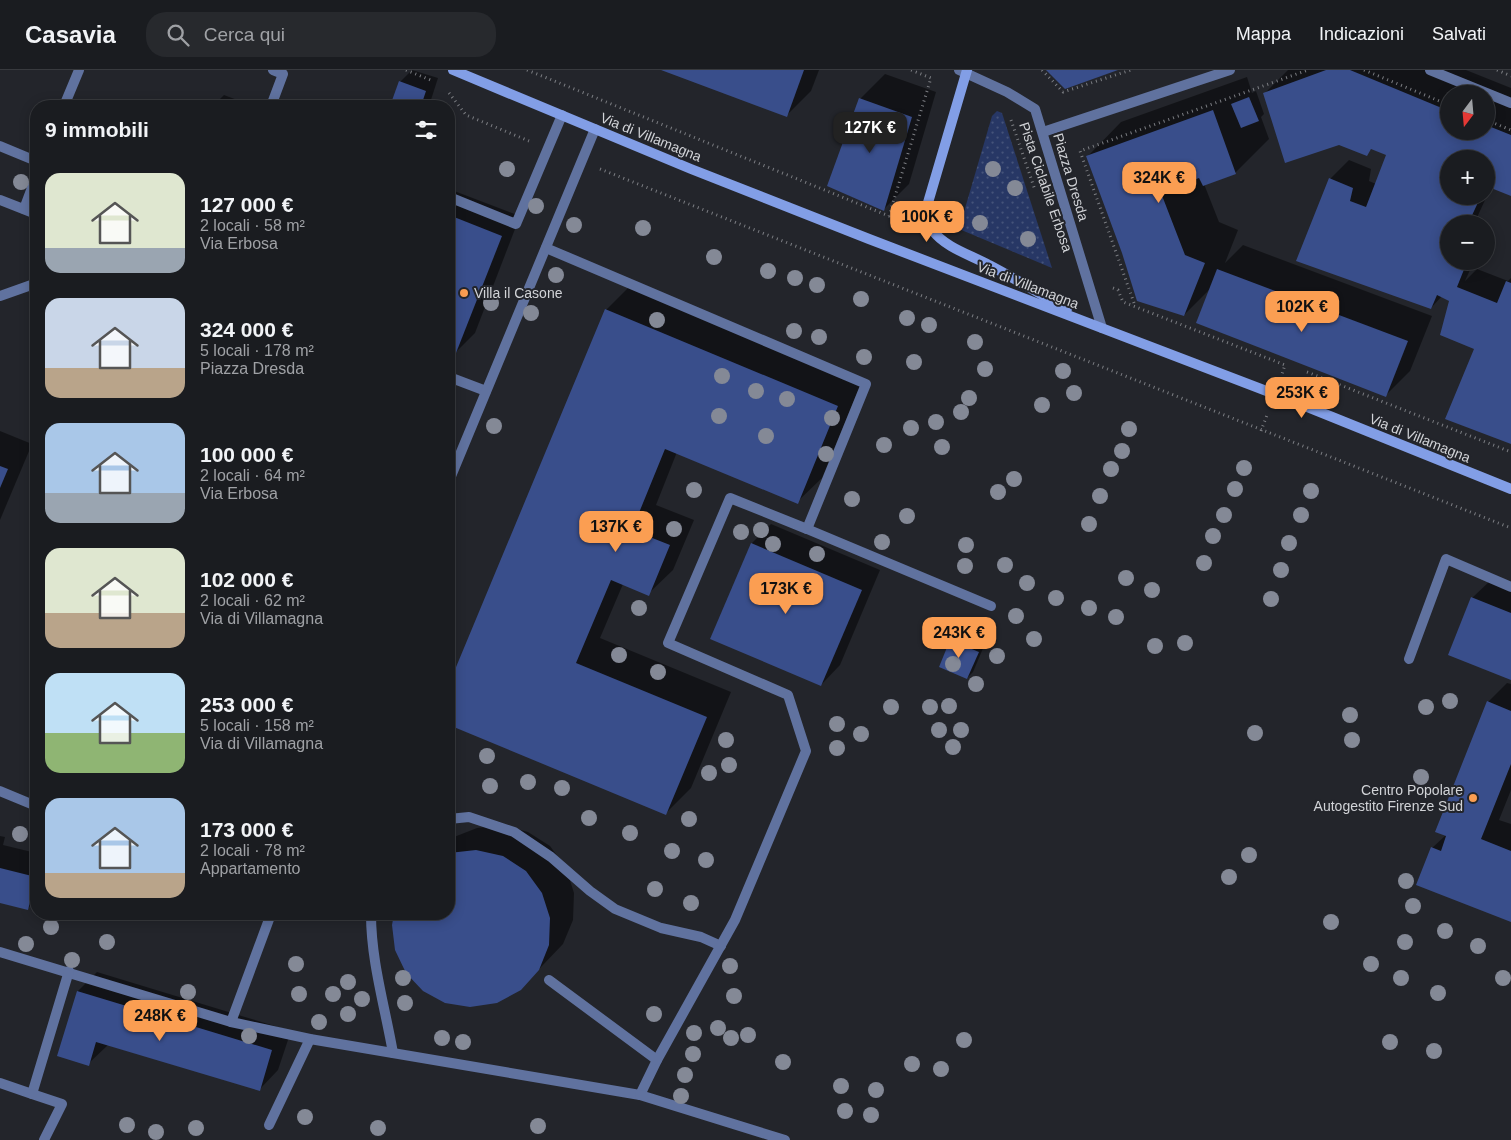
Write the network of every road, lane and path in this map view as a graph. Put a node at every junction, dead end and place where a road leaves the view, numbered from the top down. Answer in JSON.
{"nodes":[{"id":1,"x":79,"y":70,"type":"edge"},
{"id":2,"x":273,"y":70,"type":"edge"},
{"id":3,"x":406,"y":70,"type":"edge"},
{"id":4,"x":453,"y":70,"type":"edge"},
{"id":5,"x":527,"y":70,"type":"edge"},
{"id":6,"x":911,"y":70,"type":"edge"},
{"id":7,"x":1042,"y":70,"type":"edge"},
{"id":8,"x":1131,"y":70,"type":"edge"},
{"id":9,"x":1230,"y":70,"type":"edge"},
{"id":10,"x":1308,"y":70,"type":"edge"},
{"id":11,"x":1364,"y":70,"type":"edge"},
{"id":12,"x":1430,"y":70,"type":"edge"},
{"id":13,"x":1497,"y":70,"type":"edge"},
{"id":14,"x":964,"y":71,"type":"edge"},
{"id":15,"x":1511,"y":76,"type":"edge"},
{"id":16,"x":436,"y":82,"type":"dead end"},
{"id":17,"x":444,"y":85,"type":"dead end"},
{"id":18,"x":1007,"y":92,"type":"junction"},
{"id":19,"x":66,"y":100,"type":"edge"},
{"id":20,"x":273,"y":100,"type":"edge"},
{"id":21,"x":1440,"y":100,"type":"edge"},
{"id":22,"x":1511,"y":103,"type":"edge"},
{"id":23,"x":562,"y":115,"type":"junction"},
{"id":24,"x":1495,"y":124,"type":"edge"},
{"id":25,"x":595,"y":129,"type":"junction"},
{"id":26,"x":1511,"y":130,"type":"edge"},
{"id":27,"x":1042,"y":132,"type":"junction"},
{"id":28,"x":0,"y":146,"type":"edge"},
{"id":29,"x":548,"y":148,"type":"junction"},
{"id":30,"x":30,"y":158,"type":"edge"},
{"id":31,"x":582,"y":162,"type":"junction"},
{"id":32,"x":1035,"y":191,"type":"dead end"},
{"id":33,"x":30,"y":193,"type":"edge"},
{"id":34,"x":455,"y":199,"type":"edge"},
{"id":35,"x":0,"y":200,"type":"edge"},
{"id":36,"x":24,"y":209,"type":"junction"},
{"id":37,"x":30,"y":212,"type":"edge"},
{"id":38,"x":546,"y":248,"type":"junction"},
{"id":39,"x":1086,"y":276,"type":"junction"},
{"id":40,"x":30,"y":285,"type":"edge"},
{"id":41,"x":0,"y":296,"type":"edge"},
{"id":42,"x":1134,"y":303,"type":"dead end"},
{"id":43,"x":1098,"y":326,"type":"junction"},
{"id":44,"x":1307,"y":372,"type":"dead end"},
{"id":45,"x":455,"y":379,"type":"edge"},
{"id":46,"x":486,"y":391,"type":"junction"},
{"id":47,"x":1274,"y":395,"type":"junction"},
{"id":48,"x":1261,"y":431,"type":"junction"},
{"id":49,"x":1511,"y":452,"type":"edge"},
{"id":50,"x":455,"y":466,"type":"edge"},
{"id":51,"x":1511,"y":489,"type":"edge"},
{"id":52,"x":1511,"y":528,"type":"edge"},
{"id":53,"x":807,"y":529,"type":"junction"},
{"id":54,"x":1511,"y":587,"type":"edge"},
{"id":55,"x":991,"y":606,"type":"dead end"},
{"id":56,"x":1409,"y":659,"type":"dead end"},
{"id":57,"x":0,"y":791,"type":"edge"},
{"id":58,"x":30,"y":804,"type":"edge"},
{"id":59,"x":455,"y":818,"type":"edge"},
{"id":60,"x":268,"y":920,"type":"edge"},
{"id":61,"x":372,"y":920,"type":"edge"},
{"id":62,"x":720,"y":946,"type":"junction"},
{"id":63,"x":0,"y":952,"type":"edge"},
{"id":64,"x":69,"y":972,"type":"junction"},
{"id":65,"x":549,"y":980,"type":"dead end"},
{"id":66,"x":231,"y":1022,"type":"junction"},
{"id":67,"x":310,"y":1039,"type":"junction"},
{"id":68,"x":393,"y":1053,"type":"junction"},
{"id":69,"x":657,"y":1060,"type":"junction"},
{"id":70,"x":0,"y":1083,"type":"edge"},
{"id":71,"x":32,"y":1094,"type":"junction"},
{"id":72,"x":640,"y":1095,"type":"junction"},
{"id":73,"x":269,"y":1125,"type":"dead end"},
{"id":74,"x":44,"y":1140,"type":"edge"},
{"id":75,"x":785,"y":1140,"type":"edge"}],
"edges":[{"from":1,"to":19,"type":"street"},
{"from":2,"to":20,"type":"street"},
{"from":3,"to":16,"type":"path"},
{"from":4,"to":23,"type":"main road","name":"Via di Villamagna"},
{"from":5,"to":6,"type":"path"},
{"from":7,"to":8,"type":"path"},
{"from":9,"to":27,"type":"street"},
{"from":10,"to":42,"type":"path"},
{"from":11,"to":21,"type":"path"},
{"from":12,"to":22,"type":"street"},
{"from":13,"to":15,"type":"path"},
{"from":14,"to":18,"type":"street","name":"Piazza Dresda"},
{"from":14,"to":43,"type":"main road"},
{"from":17,"to":29,"type":"path"},
{"from":18,"to":27,"type":"street","name":"Piazza Dresda"},
{"from":18,"to":32,"type":"path","name":"Pista Ciclabile Erbosa"},
{"from":23,"to":25,"type":"main road","name":"Via di Villamagna"},
{"from":23,"to":29,"type":"street"},
{"from":24,"to":26,"type":"path"},
{"from":25,"to":31,"type":"street"},
{"from":25,"to":43,"type":"main road","name":"Via di Villamagna"},
{"from":27,"to":39,"type":"street","name":"Piazza Dresda"},
{"from":28,"to":30,"type":"street"},
{"from":29,"to":34,"type":"street"},
{"from":31,"to":38,"type":"street"},
{"from":31,"to":48,"type":"path"},
{"from":33,"to":36,"type":"street"},
{"from":35,"to":36,"type":"street"},
{"from":36,"to":37,"type":"street"},
{"from":38,"to":46,"type":"street"},
{"from":38,"to":53,"type":"street"},
{"from":39,"to":43,"type":"street","name":"Piazza Dresda"},
{"from":39,"to":47,"type":"path"},
{"from":40,"to":41,"type":"street"},
{"from":43,"to":47,"type":"main road","name":"Via di Villamagna"},
{"from":44,"to":49,"type":"path"},
{"from":45,"to":46,"type":"street"},
{"from":46,"to":50,"type":"street"},
{"from":47,"to":48,"type":"path"},
{"from":47,"to":51,"type":"main road","name":"Via di Villamagna"},
{"from":48,"to":52,"type":"path"},
{"from":53,"to":55,"type":"street"},
{"from":53,"to":62,"type":"street"},
{"from":54,"to":56,"type":"street"},
{"from":57,"to":58,"type":"street"},
{"from":59,"to":62,"type":"street"},
{"from":60,"to":66,"type":"street"},
{"from":61,"to":68,"type":"street"},
{"from":62,"to":69,"type":"street"},
{"from":63,"to":64,"type":"street"},
{"from":64,"to":66,"type":"street"},
{"from":64,"to":71,"type":"street"},
{"from":65,"to":69,"type":"street"},
{"from":66,"to":67,"type":"street"},
{"from":67,"to":68,"type":"street"},
{"from":67,"to":73,"type":"street"},
{"from":68,"to":72,"type":"street"},
{"from":69,"to":72,"type":"street"},
{"from":70,"to":71,"type":"street"},
{"from":71,"to":74,"type":"street"},
{"from":72,"to":75,"type":"street"}]}
